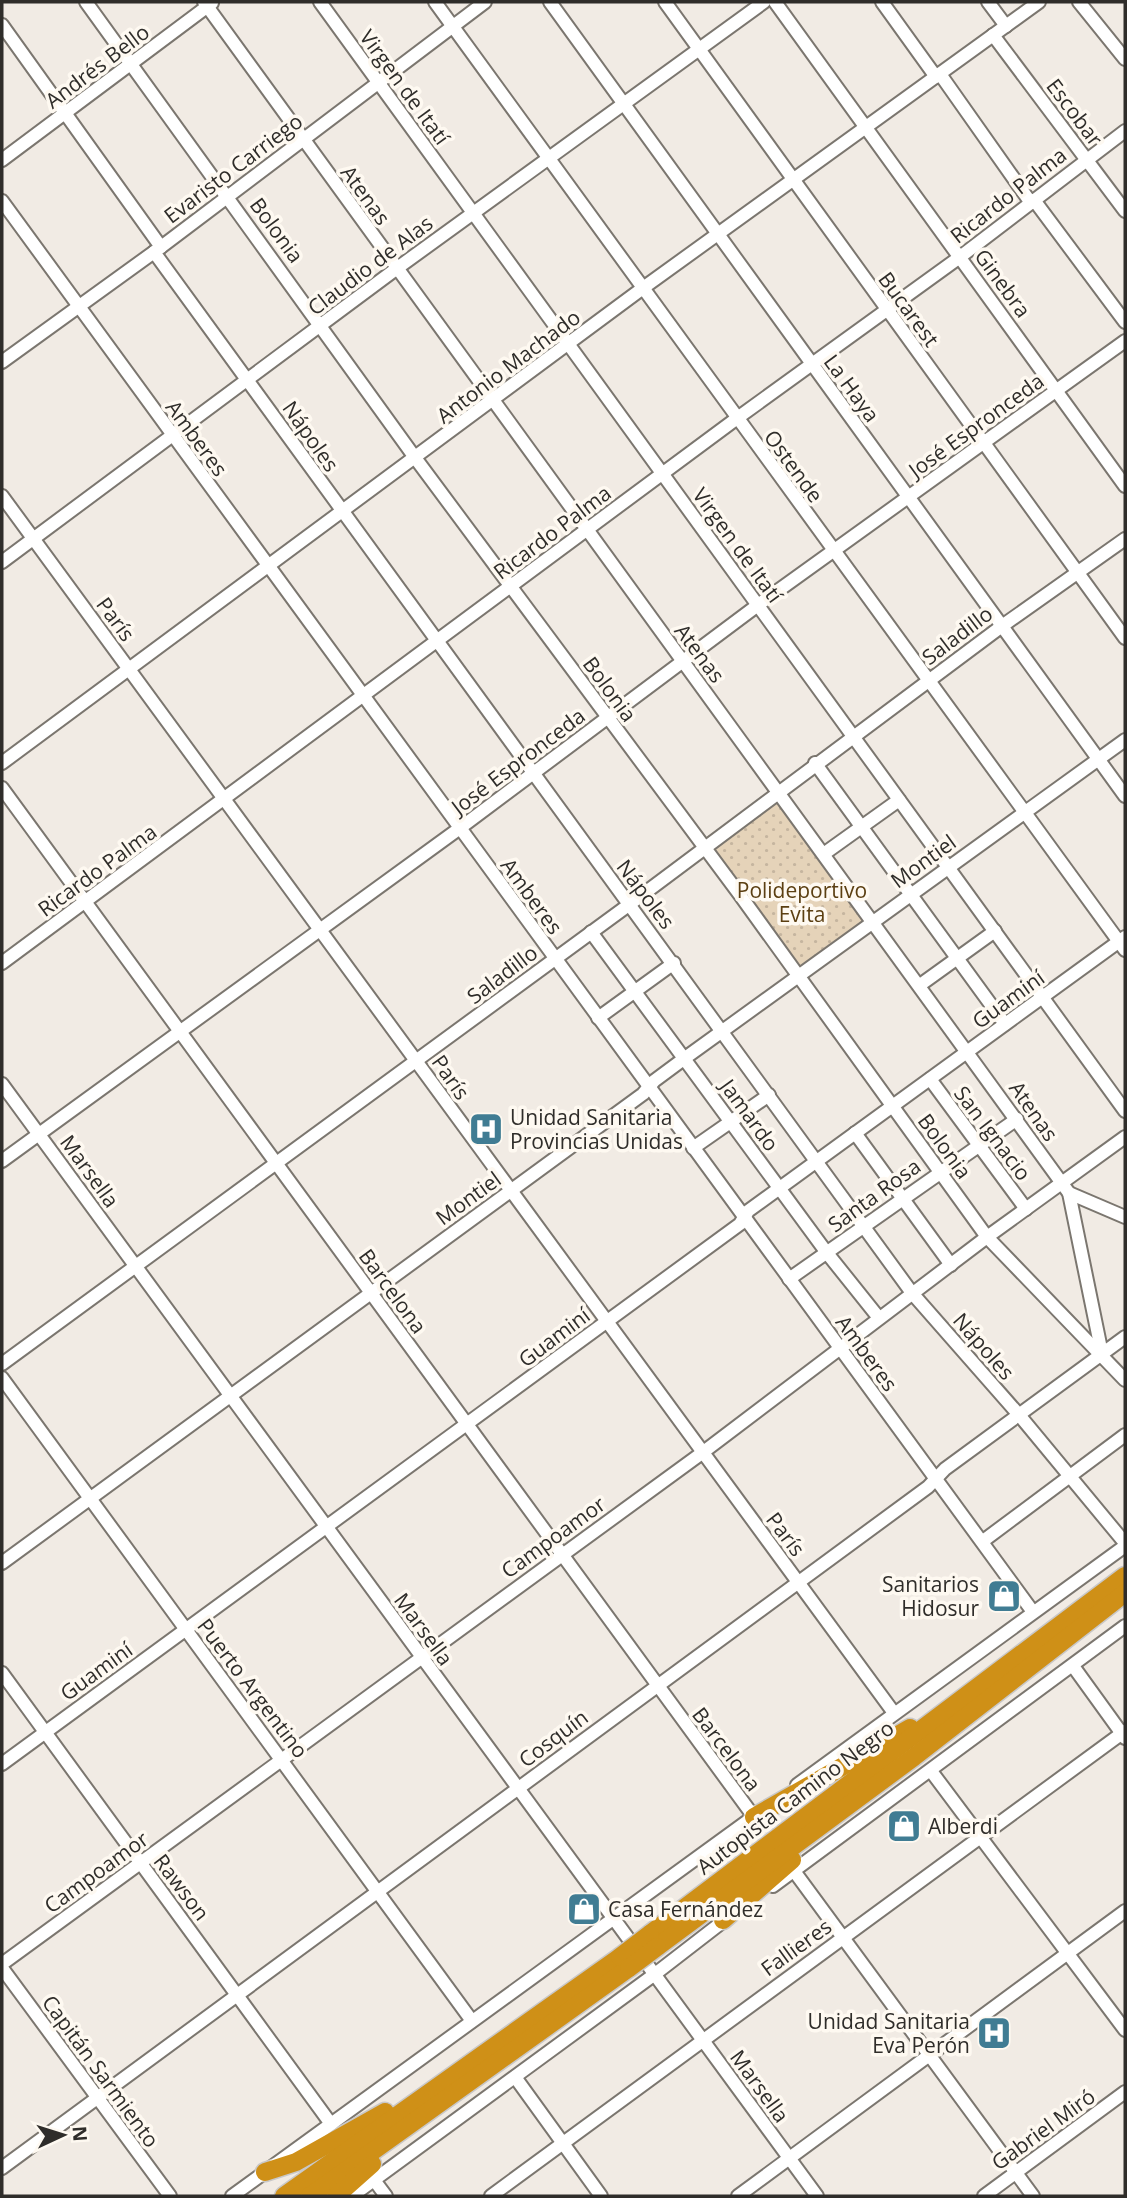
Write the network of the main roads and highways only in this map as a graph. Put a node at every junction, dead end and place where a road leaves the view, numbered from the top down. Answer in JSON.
{"nodes":[{"id":1,"x":1125,"y":1562,"type":"edge"},
{"id":2,"x":1125,"y":1576,"type":"edge"},
{"id":3,"x":1125,"y":1593,"type":"edge"},
{"id":4,"x":1125,"y":1605,"type":"edge"},
{"id":5,"x":1063,"y":1632,"type":"junction"},
{"id":6,"x":957,"y":1704,"type":"junction"},
{"id":7,"x":914,"y":1756,"type":"junction"},
{"id":8,"x":754,"y":1817,"type":"road end"},
{"id":9,"x":723,"y":1920,"type":"road end"},
{"id":10,"x":654,"y":1940,"type":"junction"},
{"id":11,"x":625,"y":1962,"type":"junction"},
{"id":12,"x":502,"y":2060,"type":"junction"},
{"id":13,"x":450,"y":2078,"type":"junction"},
{"id":14,"x":265,"y":2172,"type":"road end"},
{"id":15,"x":284,"y":2196,"type":"edge"},
{"id":16,"x":310,"y":2196,"type":"edge"},
{"id":17,"x":335,"y":2196,"type":"edge"}],
"edges":[{"from":1,"to":5,"type":"highway"},
{"from":2,"to":5,"type":"highway","name":"Autopista Camino Negro"},
{"from":3,"to":5,"type":"highway","name":"Autopista Camino Negro"},
{"from":4,"to":5,"type":"highway"},
{"from":5,"to":6,"type":"highway","name":"Autopista Camino Negro"},
{"from":5,"to":7,"type":"highway","name":"Autopista Camino Negro"},
{"from":6,"to":8,"type":"highway"},
{"from":6,"to":10,"type":"highway","name":"Autopista Camino Negro"},
{"from":7,"to":9,"type":"highway"},
{"from":7,"to":10,"type":"highway","name":"Autopista Camino Negro"},
{"from":10,"to":11,"type":"highway","name":"Autopista Camino Negro","bridge":true},
{"from":11,"to":12,"type":"highway","name":"Autopista Camino Negro"},
{"from":11,"to":13,"type":"highway","name":"Autopista Camino Negro"},
{"from":12,"to":16,"type":"highway","name":"Autopista Camino Negro"},
{"from":12,"to":17,"type":"highway"},
{"from":13,"to":14,"type":"highway"},
{"from":13,"to":15,"type":"highway","name":"Autopista Camino Negro"}]}
